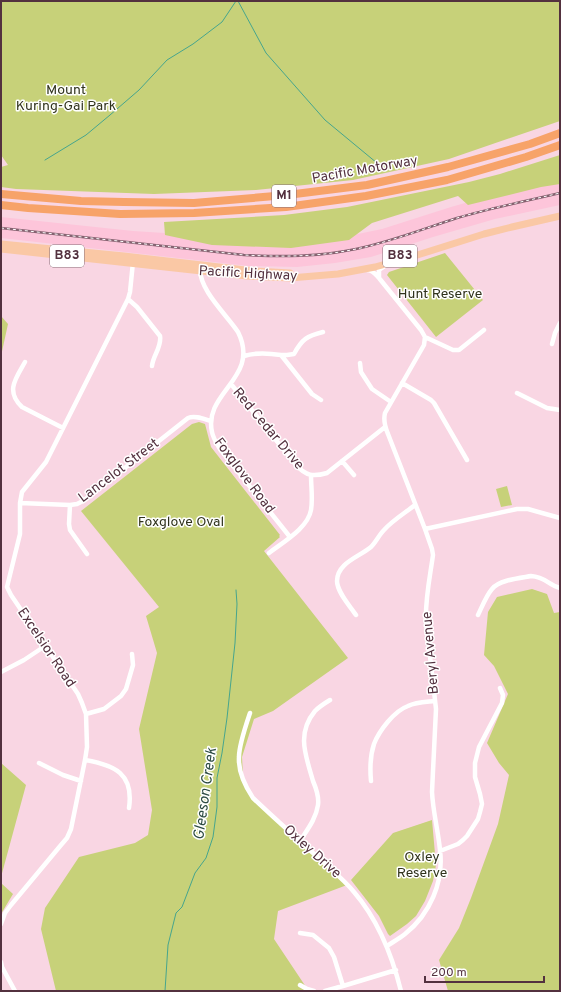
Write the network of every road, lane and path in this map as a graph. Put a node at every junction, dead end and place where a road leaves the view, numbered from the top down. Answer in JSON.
{"nodes":[{"id":1,"x":560,"y":133,"type":"edge"},
{"id":2,"x":560,"y":145,"type":"edge"},
{"id":3,"x":1,"y":194,"type":"edge"},
{"id":4,"x":1,"y":205,"type":"edge"},
{"id":5,"x":560,"y":212,"type":"edge"},
{"id":6,"x":560,"y":216,"type":"edge"},
{"id":7,"x":1,"y":244,"type":"edge"},
{"id":8,"x":1,"y":249,"type":"edge"},
{"id":9,"x":133,"y":260,"type":"junction"},
{"id":10,"x":388,"y":264,"type":"junction"},
{"id":11,"x":200,"y":268,"type":"junction"},
{"id":12,"x":363,"y":270,"type":"junction"},
{"id":13,"x":379,"y":278,"type":"junction"},
{"id":14,"x":128,"y":299,"type":"junction"},
{"id":15,"x":560,"y":323,"type":"edge"},
{"id":16,"x":484,"y":330,"type":"dead end"},
{"id":17,"x":323,"y":332,"type":"dead end"},
{"id":18,"x":425,"y":337,"type":"junction"},
{"id":19,"x":552,"y":344,"type":"dead end"},
{"id":20,"x":281,"y":355,"type":"junction"},
{"id":21,"x":244,"y":356,"type":"junction"},
{"id":22,"x":25,"y":362,"type":"dead end"},
{"id":23,"x":360,"y":363,"type":"dead end"},
{"id":24,"x":152,"y":366,"type":"dead end"},
{"id":25,"x":402,"y":383,"type":"junction"},
{"id":26,"x":231,"y":384,"type":"junction"},
{"id":27,"x":516,"y":393,"type":"dead end"},
{"id":28,"x":321,"y":400,"type":"dead end"},
{"id":29,"x":391,"y":402,"type":"junction"},
{"id":30,"x":560,"y":410,"type":"edge"},
{"id":31,"x":211,"y":421,"type":"junction"},
{"id":32,"x":385,"y":427,"type":"junction"},
{"id":33,"x":63,"y":428,"type":"junction"},
{"id":34,"x":467,"y":460,"type":"dead end"},
{"id":35,"x":342,"y":461,"type":"junction"},
{"id":36,"x":311,"y":475,"type":"junction"},
{"id":37,"x":354,"y":476,"type":"dead end"},
{"id":38,"x":20,"y":503,"type":"junction"},
{"id":39,"x":70,"y":505,"type":"junction"},
{"id":40,"x":416,"y":505,"type":"junction"},
{"id":41,"x":560,"y":518,"type":"edge"},
{"id":42,"x":426,"y":529,"type":"junction"},
{"id":43,"x":290,"y":537,"type":"junction"},
{"id":44,"x":269,"y":552,"type":"dead end"},
{"id":45,"x":88,"y":554,"type":"dead end"},
{"id":46,"x":7,"y":587,"type":"junction"},
{"id":47,"x":1,"y":588,"type":"edge"},
{"id":48,"x":560,"y":588,"type":"edge"},
{"id":49,"x":356,"y":615,"type":"dead end"},
{"id":50,"x":478,"y":615,"type":"dead end"},
{"id":51,"x":45,"y":646,"type":"junction"},
{"id":52,"x":132,"y":654,"type":"dead end"},
{"id":53,"x":1,"y":672,"type":"edge"},
{"id":54,"x":500,"y":688,"type":"dead end"},
{"id":55,"x":330,"y":700,"type":"dead end"},
{"id":56,"x":435,"y":701,"type":"junction"},
{"id":57,"x":250,"y":713,"type":"dead end"},
{"id":58,"x":86,"y":714,"type":"junction"},
{"id":59,"x":85,"y":760,"type":"junction"},
{"id":60,"x":39,"y":763,"type":"dead end"},
{"id":61,"x":81,"y":781,"type":"junction"},
{"id":62,"x":372,"y":781,"type":"dead end"},
{"id":63,"x":129,"y":808,"type":"dead end"},
{"id":64,"x":300,"y":841,"type":"junction"},
{"id":65,"x":440,"y":851,"type":"junction"},
{"id":66,"x":1,"y":924,"type":"edge"},
{"id":67,"x":300,"y":934,"type":"dead end"},
{"id":68,"x":387,"y":946,"type":"junction"},
{"id":69,"x":1,"y":965,"type":"edge"},
{"id":70,"x":396,"y":970,"type":"junction"},
{"id":71,"x":300,"y":985,"type":"dead end"},
{"id":72,"x":343,"y":986,"type":"junction"},
{"id":73,"x":15,"y":991,"type":"edge"},
{"id":74,"x":314,"y":991,"type":"edge"},
{"id":75,"x":324,"y":991,"type":"edge"},
{"id":76,"x":401,"y":991,"type":"edge"}],
"edges":[{"from":1,"to":3,"type":"highway","name":"Pacific Motorway","number":"M1"},
{"from":2,"to":4,"type":"highway","name":"Pacific Motorway","number":"M1"},
{"from":5,"to":11,"type":"main road","name":"Pacific Highway","number":"B83"},
{"from":6,"to":10,"type":"main road","name":"Pacific Highway","number":"B83"},
{"from":7,"to":9,"type":"main road","name":"Pacific Highway","number":"B83"},
{"from":8,"to":9,"type":"main road","name":"Pacific Highway","number":"B83"},
{"from":9,"to":11,"type":"main road","name":"Pacific Highway","number":"B83"},
{"from":9,"to":14,"type":"street"},
{"from":10,"to":12,"type":"main road","name":"Pacific Highway","number":"B83"},
{"from":10,"to":13,"type":"street"},
{"from":11,"to":12,"type":"main road","name":"Pacific Highway","number":"B83"},
{"from":11,"to":21,"type":"street"},
{"from":12,"to":13,"type":"street"},
{"from":13,"to":18,"type":"street"},
{"from":14,"to":24,"type":"street"},
{"from":14,"to":33,"type":"street"},
{"from":15,"to":19,"type":"street"},
{"from":16,"to":18,"type":"street"},
{"from":17,"to":20,"type":"street"},
{"from":18,"to":25,"type":"street","name":"Beryl Avenue"},
{"from":20,"to":21,"type":"street"},
{"from":20,"to":28,"type":"street"},
{"from":21,"to":26,"type":"street","name":"Foxglove Road"},
{"from":22,"to":33,"type":"street"},
{"from":23,"to":29,"type":"street"},
{"from":25,"to":29,"type":"street","name":"Beryl Avenue"},
{"from":25,"to":34,"type":"street"},
{"from":26,"to":31,"type":"street","name":"Foxglove Road"},
{"from":26,"to":36,"type":"street","name":"Red Cedar Drive"},
{"from":27,"to":30,"type":"street"},
{"from":29,"to":32,"type":"street","name":"Beryl Avenue"},
{"from":31,"to":39,"type":"street","name":"Lancelot Street"},
{"from":31,"to":43,"type":"street","name":"Foxglove Road"},
{"from":32,"to":35,"type":"street","name":"Red Cedar Drive"},
{"from":32,"to":40,"type":"street","name":"Beryl Avenue"},
{"from":33,"to":38,"type":"street"},
{"from":35,"to":36,"type":"street","name":"Red Cedar Drive"},
{"from":35,"to":37,"type":"street"},
{"from":36,"to":43,"type":"street"},
{"from":38,"to":39,"type":"street","name":"Lancelot Street"},
{"from":38,"to":46,"type":"street"},
{"from":39,"to":45,"type":"street"},
{"from":40,"to":42,"type":"street","name":"Beryl Avenue"},
{"from":40,"to":49,"type":"street"},
{"from":41,"to":42,"type":"street"},
{"from":42,"to":56,"type":"street","name":"Beryl Avenue"},
{"from":43,"to":44,"type":"street"},
{"from":46,"to":47,"type":"street"},
{"from":46,"to":51,"type":"street","name":"Excelsior Road"},
{"from":48,"to":50,"type":"street"},
{"from":51,"to":53,"type":"street"},
{"from":51,"to":58,"type":"street","name":"Excelsior Road"},
{"from":52,"to":58,"type":"street"},
{"from":54,"to":65,"type":"street"},
{"from":55,"to":64,"type":"street"},
{"from":56,"to":62,"type":"street"},
{"from":56,"to":65,"type":"street","name":"Beryl Avenue"},
{"from":57,"to":64,"type":"street","name":"Oxley Drive"},
{"from":58,"to":59,"type":"street","name":"Excelsior Road"},
{"from":59,"to":61,"type":"street","name":"Excelsior Road"},
{"from":59,"to":63,"type":"street"},
{"from":60,"to":61,"type":"street"},
{"from":61,"to":66,"type":"street","name":"Excelsior Road"},
{"from":64,"to":68,"type":"street","name":"Oxley Drive"},
{"from":65,"to":68,"type":"street","name":"Beryl Avenue"},
{"from":67,"to":72,"type":"street"},
{"from":68,"to":70,"type":"street","name":"Oxley Drive"},
{"from":69,"to":73,"type":"street"},
{"from":70,"to":72,"type":"street"},
{"from":70,"to":76,"type":"street","name":"Oxley Drive"},
{"from":71,"to":74,"type":"street"},
{"from":72,"to":75,"type":"street"}]}
